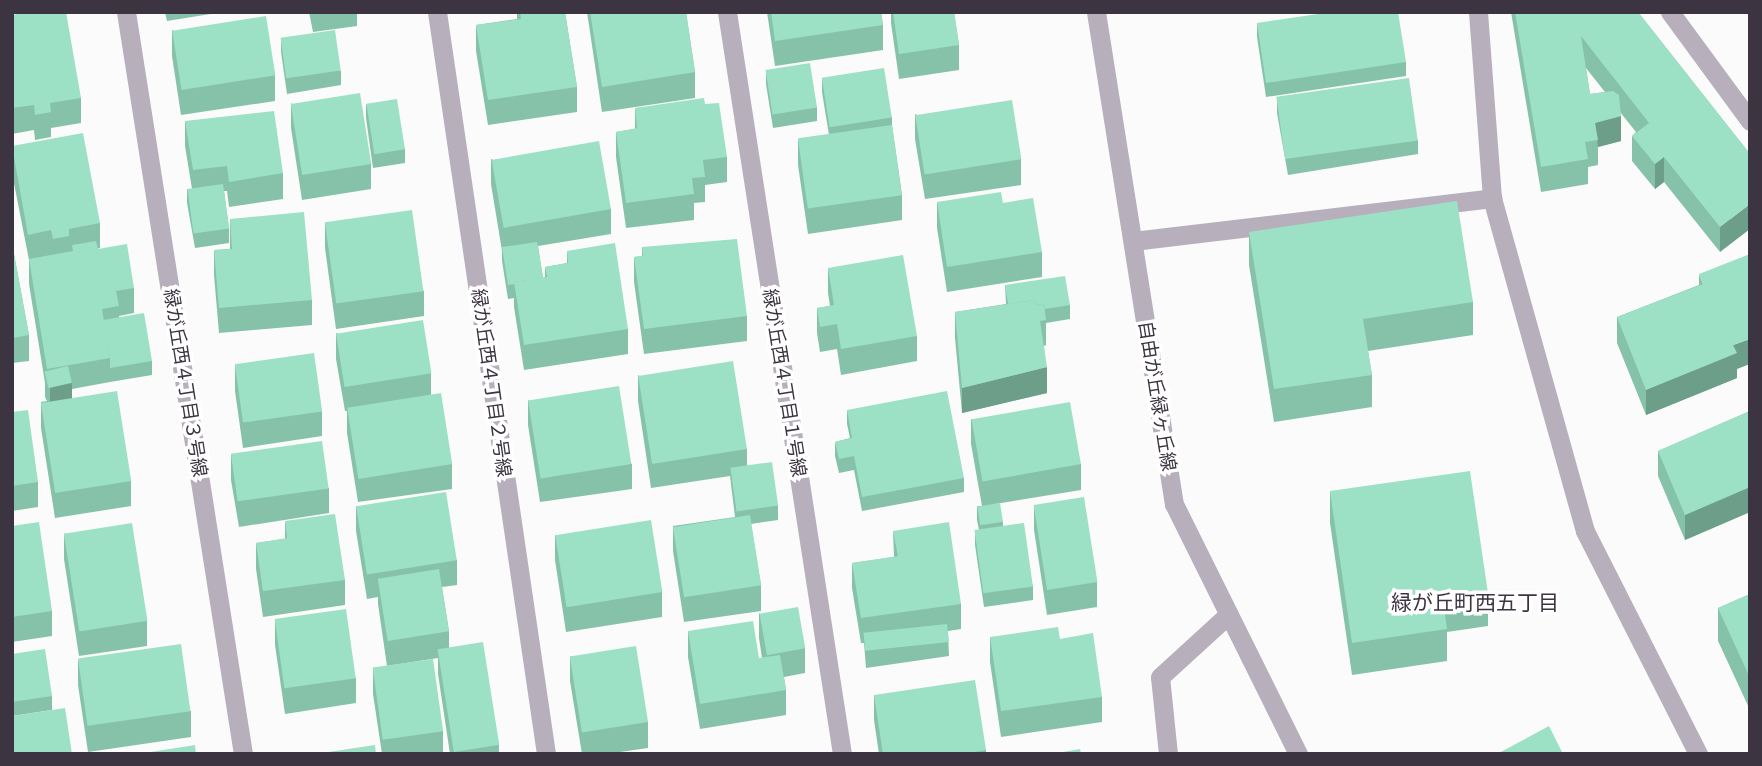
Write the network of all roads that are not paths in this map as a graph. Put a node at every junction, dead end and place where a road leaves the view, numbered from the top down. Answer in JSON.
{"nodes":[{"id":1,"x":126,"y":12,"type":"edge"},
{"id":2,"x":438,"y":12,"type":"edge"},
{"id":3,"x":727,"y":12,"type":"edge"},
{"id":4,"x":1096,"y":12,"type":"edge"},
{"id":5,"x":1478,"y":12,"type":"edge"},
{"id":6,"x":1670,"y":12,"type":"edge"},
{"id":7,"x":1750,"y":121,"type":"edge"},
{"id":8,"x":1492,"y":198,"type":"junction"},
{"id":9,"x":1133,"y":241,"type":"junction"},
{"id":10,"x":1229,"y":614,"type":"junction"},
{"id":11,"x":243,"y":754,"type":"edge"},
{"id":12,"x":545,"y":754,"type":"edge"},
{"id":13,"x":842,"y":754,"type":"edge"},
{"id":14,"x":1168,"y":754,"type":"edge"},
{"id":15,"x":1298,"y":754,"type":"edge"},
{"id":16,"x":1698,"y":754,"type":"edge"}],
"edges":[{"from":1,"to":11,"type":"street","name":"緑が丘西４丁目３号線"},
{"from":2,"to":12,"type":"street","name":"緑が丘西４丁目２号線"},
{"from":3,"to":13,"type":"street","name":"緑が丘西４丁目１号線"},
{"from":4,"to":9,"type":"street","name":"自由が丘緑ヶ丘線"},
{"from":5,"to":8,"type":"street"},
{"from":6,"to":7,"type":"street"},
{"from":8,"to":9,"type":"street"},
{"from":8,"to":16,"type":"street"},
{"from":9,"to":10,"type":"street","name":"自由が丘緑ヶ丘線"},
{"from":10,"to":14,"type":"street"},
{"from":10,"to":15,"type":"street","name":"自由が丘緑ヶ丘線"}]}
